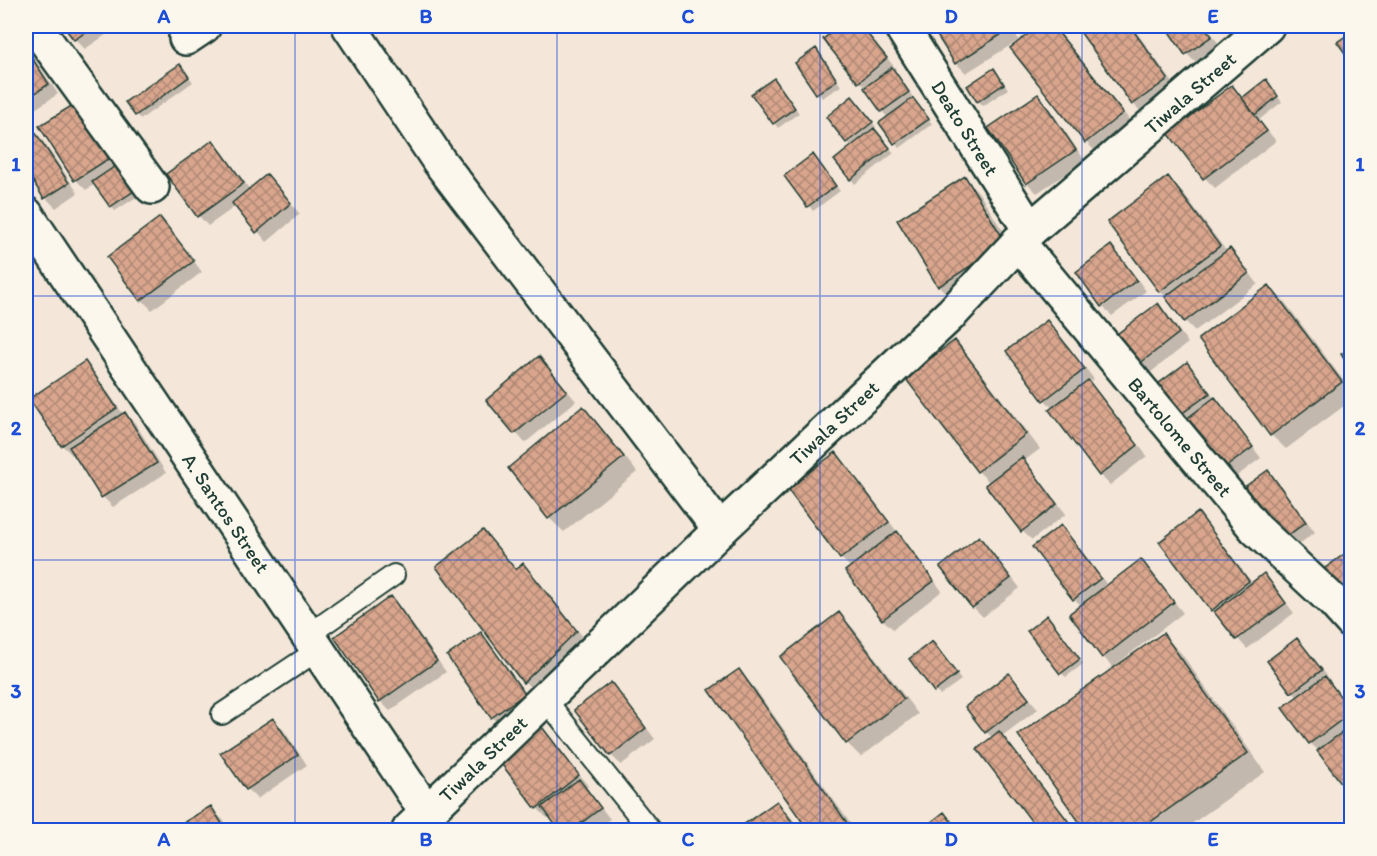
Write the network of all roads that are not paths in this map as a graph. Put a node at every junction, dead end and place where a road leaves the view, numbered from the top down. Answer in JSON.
{"nodes":[{"id":1,"x":35,"y":26,"type":"edge"},
{"id":2,"x":349,"y":26,"type":"edge"},
{"id":3,"x":901,"y":26,"type":"edge"},
{"id":4,"x":1267,"y":26,"type":"edge"},
{"id":5,"x":152,"y":186,"type":"dead end"},
{"id":6,"x":26,"y":214,"type":"edge"},
{"id":7,"x":1024,"y":236,"type":"junction"},
{"id":8,"x":720,"y":530,"type":"junction"},
{"id":9,"x":394,"y":575,"type":"dead end"},
{"id":10,"x":1352,"y":622,"type":"edge"},
{"id":11,"x":313,"y":642,"type":"junction"},
{"id":12,"x":545,"y":699,"type":"junction"},
{"id":13,"x":222,"y":714,"type":"dead end"},
{"id":14,"x":418,"y":822,"type":"edge"},
{"id":15,"x":650,"y":831,"type":"edge"}],
"edges":[{"from":1,"to":5,"type":"street"},
{"from":2,"to":8,"type":"street"},
{"from":3,"to":7,"type":"street","name":"Deato Street"},
{"from":4,"to":7,"type":"street","name":"Tiwala Street"},
{"from":6,"to":11,"type":"street","name":"A. Santos Street"},
{"from":7,"to":8,"type":"street","name":"Tiwala Street"},
{"from":7,"to":10,"type":"street","name":"Bartolome Street"},
{"from":8,"to":12,"type":"street","name":"Tiwala Street"},
{"from":9,"to":11,"type":"lane"},
{"from":11,"to":13,"type":"lane"},
{"from":11,"to":14,"type":"street","name":"A. Santos Street"},
{"from":12,"to":14,"type":"street","name":"Tiwala Street"},
{"from":12,"to":15,"type":"lane"}]}
